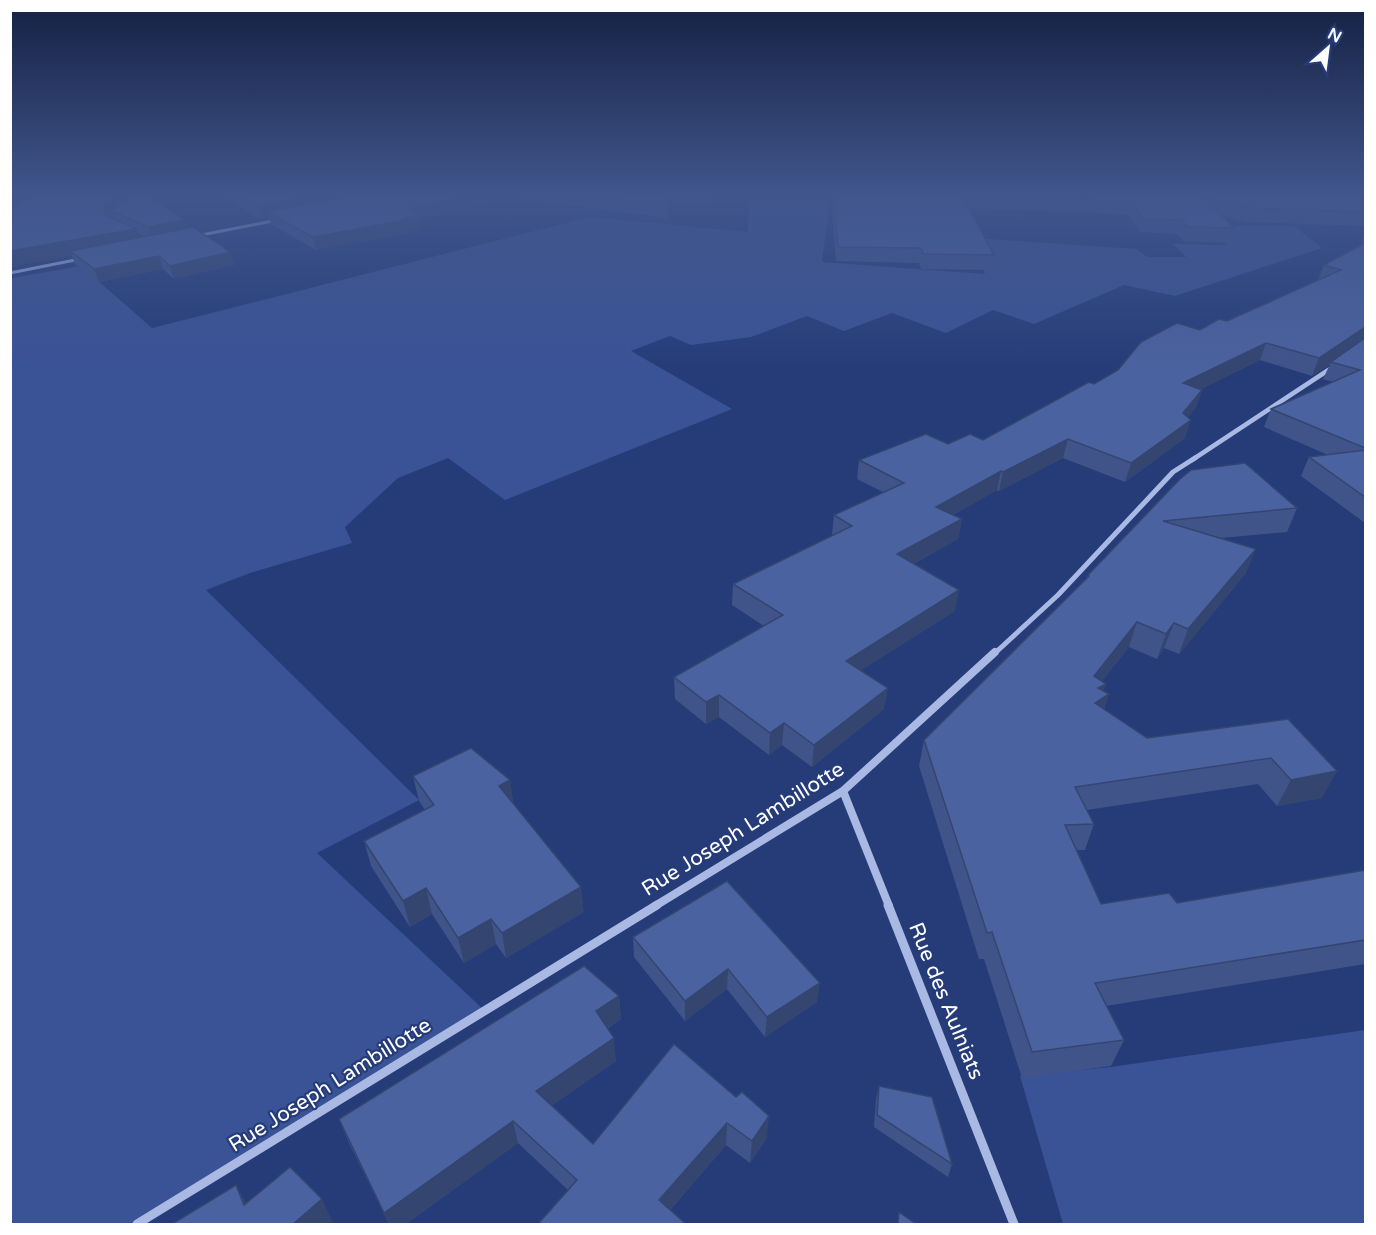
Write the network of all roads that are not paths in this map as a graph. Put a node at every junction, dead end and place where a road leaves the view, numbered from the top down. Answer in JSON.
{"nodes":[{"id":1,"x":88,"y":258,"type":"edge"},
{"id":2,"x":10,"y":273,"type":"edge"},
{"id":3,"x":1336,"y":364,"type":"edge"},
{"id":4,"x":843,"y":791,"type":"junction"},
{"id":5,"x":137,"y":1224,"type":"edge"},
{"id":6,"x":1014,"y":1224,"type":"edge"}],
"edges":[{"from":1,"to":2,"type":"street"},
{"from":3,"to":4,"type":"street","name":"Rue Joseph Lambillotte"},
{"from":4,"to":5,"type":"street","name":"Rue Joseph Lambillotte"},
{"from":4,"to":6,"type":"street","name":"Rue des Aulniats"}]}
